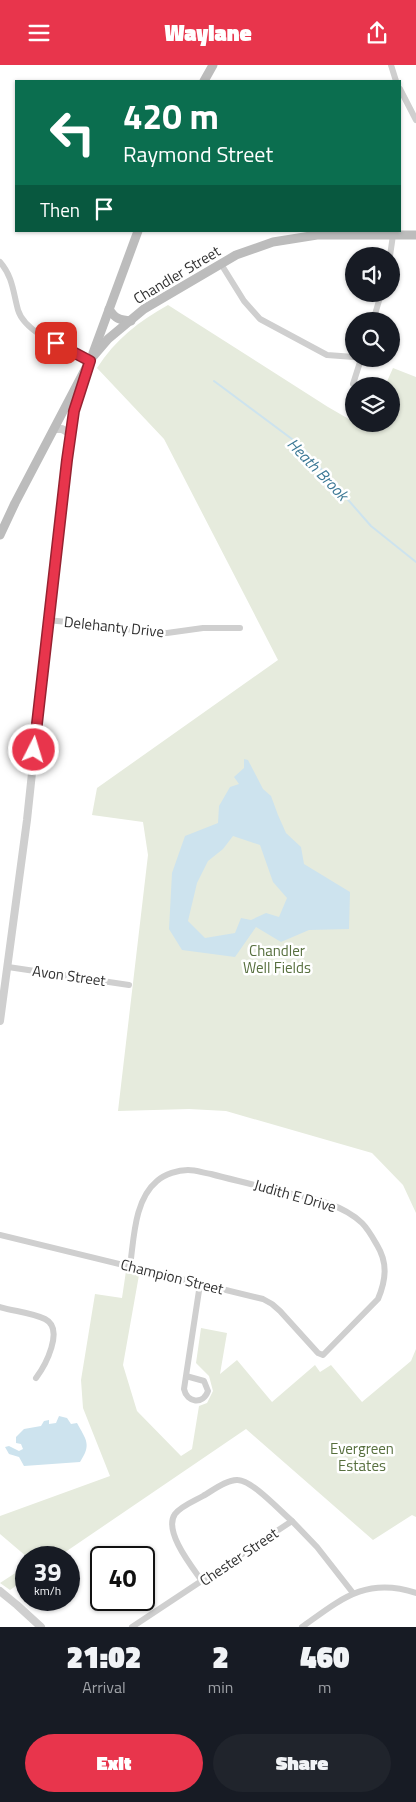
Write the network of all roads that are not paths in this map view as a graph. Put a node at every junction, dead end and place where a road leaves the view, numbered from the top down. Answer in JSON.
{"nodes":[{"id":1,"x":213,"y":65,"type":"edge"},
{"id":2,"x":391,"y":65,"type":"edge"},
{"id":3,"x":205,"y":80,"type":"edge"},
{"id":4,"x":396,"y":80,"type":"edge"},
{"id":5,"x":401,"y":91,"type":"edge"},
{"id":6,"x":416,"y":120,"type":"edge"},
{"id":7,"x":138,"y":232,"type":"edge"},
{"id":8,"x":392,"y":235,"type":"junction"},
{"id":9,"x":416,"y":235,"type":"edge"},
{"id":10,"x":391,"y":247,"type":"edge"},
{"id":11,"x":0,"y":263,"type":"edge"},
{"id":12,"x":221,"y":264,"type":"junction"},
{"id":13,"x":109,"y":309,"type":"junction"},
{"id":14,"x":131,"y":321,"type":"junction"},
{"id":15,"x":345,"y":356,"type":"edge"},
{"id":16,"x":90,"y":361,"type":"junction"},
{"id":17,"x":54,"y":429,"type":"junction"},
{"id":18,"x":71,"y":434,"type":"junction"},
{"id":19,"x":0,"y":535,"type":"edge"},
{"id":20,"x":47,"y":620,"type":"junction"},
{"id":21,"x":240,"y":628,"type":"dead end"},
{"id":22,"x":8,"y":967,"type":"junction"},
{"id":23,"x":129,"y":985,"type":"dead end"},
{"id":24,"x":0,"y":1021,"type":"edge"},
{"id":25,"x":0,"y":1235,"type":"edge"},
{"id":26,"x":130,"y":1266,"type":"junction"},
{"id":27,"x":200,"y":1284,"type":"junction"},
{"id":28,"x":0,"y":1307,"type":"edge"},
{"id":29,"x":323,"y":1355,"type":"joint"},
{"id":30,"x":186,"y":1376,"type":"junction"},
{"id":31,"x":36,"y":1377,"type":"dead end"},
{"id":32,"x":292,"y":1521,"type":"junction"},
{"id":33,"x":202,"y":1581,"type":"junction"},
{"id":34,"x":0,"y":1591,"type":"edge"},
{"id":35,"x":353,"y":1593,"type":"junction"},
{"id":36,"x":416,"y":1593,"type":"edge"},
{"id":37,"x":41,"y":1627,"type":"edge"},
{"id":38,"x":132,"y":1627,"type":"edge"},
{"id":39,"x":302,"y":1627,"type":"edge"}],
"edges":[{"from":1,"to":3,"type":"main road"},
{"from":2,"to":4,"type":"street"},
{"from":5,"to":6,"type":"street"},
{"from":7,"to":13,"type":"main road"},
{"from":8,"to":9,"type":"main road","name":"Chandler Street"},
{"from":8,"to":10,"type":"street"},
{"from":8,"to":12,"type":"main road","name":"Chandler Street"},
{"from":11,"to":16,"type":"street"},
{"from":12,"to":14,"type":"main road","name":"Chandler Street"},
{"from":12,"to":15,"type":"street"},
{"from":13,"to":14,"type":"main road","name":"Chandler Street"},
{"from":13,"to":16,"type":"main road"},
{"from":14,"to":16,"type":"main road","name":"Chandler Street"},
{"from":16,"to":17,"type":"main road","name":"Chandler Street"},
{"from":16,"to":18,"type":"street"},
{"from":17,"to":18,"type":"street"},
{"from":17,"to":19,"type":"main road","name":"Chandler Street"},
{"from":18,"to":20,"type":"street"},
{"from":20,"to":21,"type":"street","name":"Delehanty Drive"},
{"from":20,"to":22,"type":"street"},
{"from":22,"to":23,"type":"street","name":"Avon Street"},
{"from":22,"to":24,"type":"street"},
{"from":25,"to":26,"type":"street","name":"Champion Street"},
{"from":26,"to":27,"type":"street","name":"Champion Street"},
{"from":26,"to":29,"type":"street","name":"Judith E Drive"},
{"from":27,"to":29,"type":"street","name":"Champion Street"},
{"from":27,"to":30,"type":"street"},
{"from":28,"to":31,"type":"street"},
{"from":30,"to":30,"type":"street"},
{"from":32,"to":33,"type":"street","name":"Chester Street"},
{"from":32,"to":33,"type":"street"},
{"from":32,"to":35,"type":"street","name":"Chester Street"},
{"from":33,"to":38,"type":"street","name":"Chester Street"},
{"from":34,"to":37,"type":"street"},
{"from":35,"to":36,"type":"street"},
{"from":35,"to":39,"type":"street"}]}
